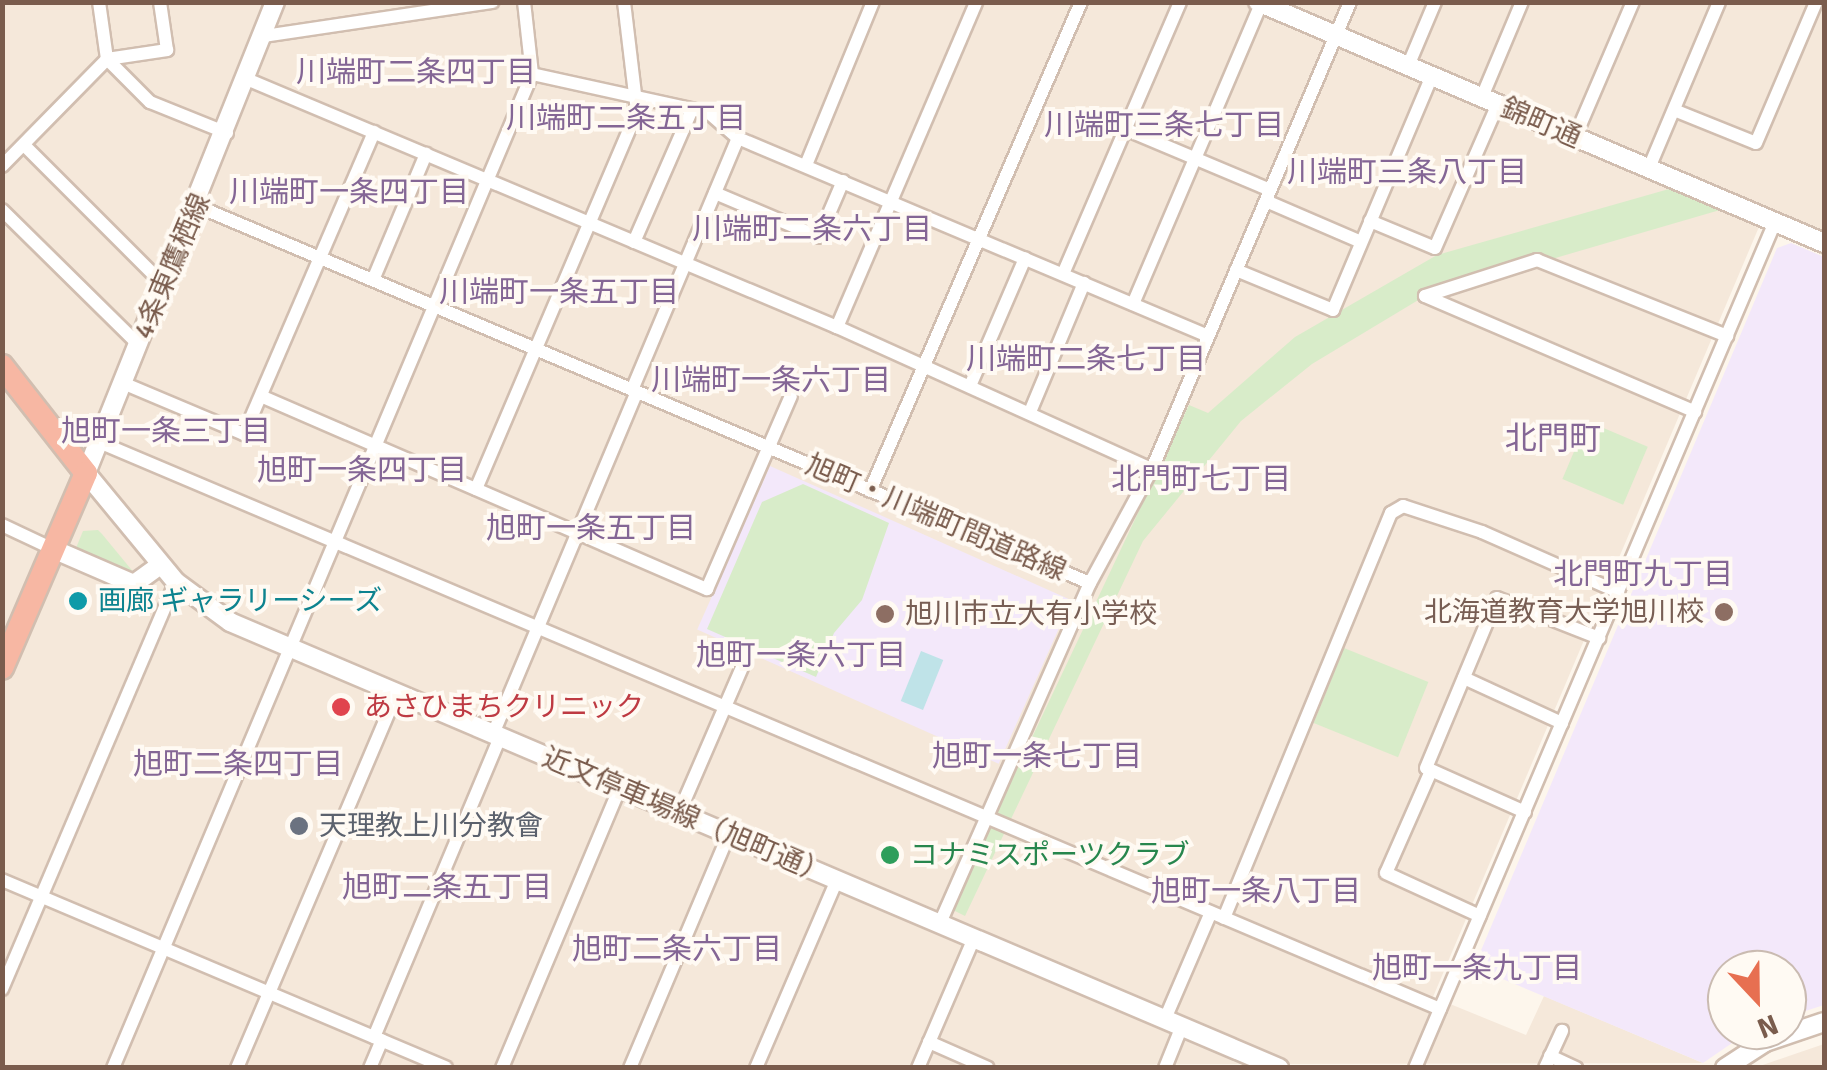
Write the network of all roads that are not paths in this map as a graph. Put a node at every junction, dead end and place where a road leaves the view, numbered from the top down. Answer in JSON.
{"nodes":[{"id":1,"x":99,"y":2,"type":"edge"},
{"id":2,"x":160,"y":2,"type":"edge"},
{"id":3,"x":275,"y":2,"type":"edge"},
{"id":4,"x":492,"y":2,"type":"edge"},
{"id":5,"x":524,"y":2,"type":"edge"},
{"id":6,"x":624,"y":2,"type":"edge"},
{"id":7,"x":873,"y":2,"type":"edge"},
{"id":8,"x":976,"y":2,"type":"edge"},
{"id":9,"x":1081,"y":2,"type":"edge"},
{"id":10,"x":1180,"y":2,"type":"edge"},
{"id":11,"x":1350,"y":2,"type":"edge"},
{"id":12,"x":1435,"y":2,"type":"edge"},
{"id":13,"x":1522,"y":2,"type":"edge"},
{"id":14,"x":1633,"y":2,"type":"edge"},
{"id":15,"x":1719,"y":2,"type":"edge"},
{"id":16,"x":1816,"y":2,"type":"edge"},
{"id":17,"x":1260,"y":3,"type":"edge"},
{"id":18,"x":1336,"y":35,"type":"junction"},
{"id":19,"x":264,"y":36,"type":"junction"},
{"id":20,"x":107,"y":60,"type":"junction"},
{"id":21,"x":1408,"y":66,"type":"junction"},
{"id":22,"x":532,"y":74,"type":"junction"},
{"id":23,"x":1432,"y":76,"type":"junction"},
{"id":24,"x":249,"y":80,"type":"junction"},
{"id":25,"x":637,"y":96,"type":"junction"},
{"id":26,"x":1490,"y":101,"type":"junction"},
{"id":27,"x":692,"y":109,"type":"junction"},
{"id":28,"x":1674,"y":110,"type":"junction"},
{"id":29,"x":1125,"y":129,"type":"junction"},
{"id":30,"x":374,"y":132,"type":"junction"},
{"id":31,"x":227,"y":133,"type":"junction"},
{"id":32,"x":1576,"y":137,"type":"junction"},
{"id":33,"x":738,"y":138,"type":"junction"},
{"id":34,"x":24,"y":145,"type":"junction"},
{"id":35,"x":426,"y":154,"type":"junction"},
{"id":36,"x":1195,"y":158,"type":"junction"},
{"id":37,"x":806,"y":165,"type":"junction"},
{"id":38,"x":2,"y":166,"type":"edge"},
{"id":39,"x":1649,"y":168,"type":"junction"},
{"id":40,"x":488,"y":180,"type":"junction"},
{"id":41,"x":843,"y":180,"type":"junction"},
{"id":42,"x":715,"y":193,"type":"junction"},
{"id":43,"x":1268,"y":195,"type":"junction"},
{"id":44,"x":891,"y":200,"type":"junction"},
{"id":45,"x":196,"y":206,"type":"junction"},
{"id":46,"x":2,"y":210,"type":"edge"},
{"id":47,"x":1370,"y":221,"type":"junction"},
{"id":48,"x":1775,"y":222,"type":"junction"},
{"id":49,"x":588,"y":223,"type":"junction"},
{"id":50,"x":980,"y":238,"type":"junction"},
{"id":51,"x":634,"y":242,"type":"junction"},
{"id":52,"x":1362,"y":242,"type":"junction"},
{"id":53,"x":1824,"y":243,"type":"edge"},
{"id":54,"x":324,"y":258,"type":"junction"},
{"id":55,"x":1025,"y":258,"type":"junction"},
{"id":56,"x":686,"y":263,"type":"junction"},
{"id":57,"x":1236,"y":270,"type":"junction"},
{"id":58,"x":1063,"y":274,"type":"junction"},
{"id":59,"x":373,"y":280,"type":"junction"},
{"id":60,"x":1084,"y":283,"type":"junction"},
{"id":61,"x":164,"y":286,"type":"junction"},
{"id":62,"x":1133,"y":304,"type":"junction"},
{"id":63,"x":433,"y":306,"type":"junction"},
{"id":64,"x":837,"y":327,"type":"junction"},
{"id":65,"x":1208,"y":336,"type":"junction"},
{"id":66,"x":1727,"y":336,"type":"junction"},
{"id":67,"x":140,"y":345,"type":"junction"},
{"id":68,"x":536,"y":348,"type":"junction"},
{"id":69,"x":924,"y":366,"type":"junction"},
{"id":70,"x":6,"y":376,"type":"edge"},
{"id":71,"x":124,"y":383,"type":"junction"},
{"id":72,"x":970,"y":386,"type":"junction"},
{"id":73,"x":635,"y":391,"type":"junction"},
{"id":74,"x":791,"y":396,"type":"dead end"},
{"id":75,"x":263,"y":397,"type":"junction"},
{"id":76,"x":1030,"y":412,"type":"junction"},
{"id":77,"x":1695,"y":412,"type":"junction"},
{"id":78,"x":99,"y":442,"type":"junction"},
{"id":79,"x":376,"y":444,"type":"junction"},
{"id":80,"x":768,"y":448,"type":"junction"},
{"id":81,"x":1152,"y":469,"type":"junction"},
{"id":82,"x":86,"y":473,"type":"junction"},
{"id":83,"x":476,"y":489,"type":"junction"},
{"id":84,"x":870,"y":491,"type":"junction"},
{"id":85,"x":2,"y":524,"type":"edge"},
{"id":86,"x":576,"y":530,"type":"junction"},
{"id":87,"x":334,"y":540,"type":"junction"},
{"id":88,"x":53,"y":550,"type":"junction"},
{"id":89,"x":160,"y":564,"type":"junction"},
{"id":90,"x":176,"y":582,"type":"junction"},
{"id":91,"x":1090,"y":582,"type":"junction"},
{"id":92,"x":1618,"y":592,"type":"junction"},
{"id":93,"x":538,"y":626,"type":"junction"},
{"id":94,"x":1598,"y":638,"type":"junction"},
{"id":95,"x":290,"y":647,"type":"junction"},
{"id":96,"x":746,"y":658,"type":"dead end"},
{"id":97,"x":2,"y":668,"type":"edge"},
{"id":98,"x":1464,"y":678,"type":"junction"},
{"id":99,"x":397,"y":693,"type":"junction"},
{"id":100,"x":724,"y":705,"type":"junction"},
{"id":101,"x":1562,"y":724,"type":"junction"},
{"id":102,"x":497,"y":735,"type":"junction"},
{"id":103,"x":1431,"y":770,"type":"junction"},
{"id":104,"x":620,"y":787,"type":"junction"},
{"id":105,"x":1524,"y":812,"type":"junction"},
{"id":106,"x":679,"y":813,"type":"junction"},
{"id":107,"x":987,"y":818,"type":"junction"},
{"id":108,"x":730,"y":834,"type":"junction"},
{"id":109,"x":2,"y":880,"type":"edge"},
{"id":110,"x":838,"y":880,"type":"junction"},
{"id":111,"x":42,"y":895,"type":"junction"},
{"id":112,"x":1218,"y":915,"type":"junction"},
{"id":113,"x":1480,"y":916,"type":"junction"},
{"id":114,"x":940,"y":924,"type":"junction"},
{"id":115,"x":974,"y":938,"type":"junction"},
{"id":116,"x":164,"y":947,"type":"junction"},
{"id":117,"x":2,"y":989,"type":"edge"},
{"id":118,"x":269,"y":993,"type":"junction"},
{"id":119,"x":1440,"y":1009,"type":"junction"},
{"id":120,"x":1824,"y":1022,"type":"edge"},
{"id":121,"x":1173,"y":1023,"type":"junction"},
{"id":122,"x":1562,"y":1030,"type":"dead end"},
{"id":123,"x":378,"y":1038,"type":"junction"},
{"id":124,"x":929,"y":1042,"type":"junction"},
{"id":125,"x":1547,"y":1062,"type":"edge"},
{"id":126,"x":113,"y":1068,"type":"edge"},
{"id":127,"x":237,"y":1068,"type":"edge"},
{"id":128,"x":370,"y":1068,"type":"edge"},
{"id":129,"x":446,"y":1068,"type":"edge"},
{"id":130,"x":502,"y":1068,"type":"edge"},
{"id":131,"x":630,"y":1068,"type":"edge"},
{"id":132,"x":756,"y":1068,"type":"edge"},
{"id":133,"x":918,"y":1068,"type":"edge"},
{"id":134,"x":988,"y":1068,"type":"edge"},
{"id":135,"x":1165,"y":1068,"type":"edge"},
{"id":136,"x":1279,"y":1068,"type":"edge"},
{"id":137,"x":1415,"y":1068,"type":"edge"},
{"id":138,"x":1576,"y":1068,"type":"edge"},
{"id":139,"x":1725,"y":1068,"type":"edge"}],
"edges":[{"from":1,"to":20,"type":"street"},
{"from":2,"to":20,"type":"street"},
{"from":3,"to":19,"type":"main road","name":"4条東鷹栖線"},
{"from":4,"to":19,"type":"street"},
{"from":5,"to":22,"type":"street"},
{"from":6,"to":25,"type":"street"},
{"from":7,"to":37,"type":"street"},
{"from":8,"to":44,"type":"street"},
{"from":9,"to":50,"type":"street"},
{"from":10,"to":29,"type":"street"},
{"from":11,"to":18,"type":"street","name":"旭町・川端町間道路線"},
{"from":12,"to":21,"type":"street"},
{"from":13,"to":26,"type":"street"},
{"from":14,"to":32,"type":"street"},
{"from":15,"to":28,"type":"street"},
{"from":16,"to":28,"type":"street"},
{"from":17,"to":18,"type":"main road","name":"錦町通"},
{"from":17,"to":36,"type":"street"},
{"from":18,"to":21,"type":"main road","name":"錦町通"},
{"from":18,"to":43,"type":"street","name":"旭町・川端町間道路線"},
{"from":19,"to":24,"type":"main road","name":"4条東鷹栖線"},
{"from":20,"to":31,"type":"street"},
{"from":20,"to":34,"type":"street"},
{"from":21,"to":23,"type":"main road","name":"錦町通"},
{"from":22,"to":25,"type":"street"},
{"from":22,"to":40,"type":"street"},
{"from":23,"to":26,"type":"main road","name":"錦町通"},
{"from":23,"to":47,"type":"street"},
{"from":24,"to":30,"type":"street"},
{"from":24,"to":31,"type":"main road","name":"4条東鷹栖線"},
{"from":25,"to":27,"type":"street"},
{"from":25,"to":49,"type":"street"},
{"from":26,"to":32,"type":"main road","name":"錦町通"},
{"from":26,"to":47,"type":"street"},
{"from":27,"to":33,"type":"street"},
{"from":27,"to":51,"type":"street"},
{"from":28,"to":39,"type":"street"},
{"from":29,"to":36,"type":"street"},
{"from":29,"to":58,"type":"street"},
{"from":30,"to":35,"type":"street"},
{"from":30,"to":54,"type":"street"},
{"from":31,"to":45,"type":"main road","name":"4条東鷹栖線"},
{"from":32,"to":39,"type":"main road","name":"錦町通"},
{"from":33,"to":37,"type":"street"},
{"from":33,"to":42,"type":"street"},
{"from":34,"to":38,"type":"street"},
{"from":34,"to":61,"type":"street"},
{"from":35,"to":40,"type":"street"},
{"from":35,"to":59,"type":"street"},
{"from":36,"to":43,"type":"street"},
{"from":36,"to":62,"type":"street"},
{"from":37,"to":41,"type":"street"},
{"from":39,"to":48,"type":"main road","name":"錦町通"},
{"from":40,"to":49,"type":"street"},
{"from":40,"to":63,"type":"street"},
{"from":41,"to":42,"type":"street"},
{"from":41,"to":44,"type":"street"},
{"from":42,"to":56,"type":"street"},
{"from":43,"to":52,"type":"street"},
{"from":43,"to":57,"type":"street","name":"旭町・川端町間道路線"},
{"from":44,"to":50,"type":"street"},
{"from":44,"to":64,"type":"street"},
{"from":45,"to":54,"type":"street","name":"旭町・川端町間道路線"},
{"from":45,"to":61,"type":"main road","name":"4条東鷹栖線"},
{"from":46,"to":67,"type":"street"},
{"from":47,"to":52,"type":"street"},
{"from":48,"to":53,"type":"main road","name":"錦町通"},
{"from":48,"to":66,"type":"street"},
{"from":49,"to":51,"type":"street"},
{"from":49,"to":68,"type":"street"},
{"from":50,"to":55,"type":"street"},
{"from":50,"to":69,"type":"street"},
{"from":51,"to":56,"type":"street"},
{"from":52,"to":57,"type":"street"},
{"from":54,"to":59,"type":"street","name":"旭町・川端町間道路線"},
{"from":54,"to":75,"type":"street"},
{"from":55,"to":58,"type":"street"},
{"from":55,"to":72,"type":"street"},
{"from":56,"to":64,"type":"street"},
{"from":56,"to":73,"type":"street"},
{"from":57,"to":65,"type":"street","name":"旭町・川端町間道路線"},
{"from":58,"to":60,"type":"street"},
{"from":59,"to":63,"type":"street","name":"旭町・川端町間道路線"},
{"from":60,"to":62,"type":"street"},
{"from":60,"to":76,"type":"street"},
{"from":61,"to":67,"type":"main road","name":"4条東鷹栖線"},
{"from":62,"to":65,"type":"street"},
{"from":63,"to":68,"type":"street","name":"旭町・川端町間道路線"},
{"from":63,"to":79,"type":"street"},
{"from":64,"to":69,"type":"street"},
{"from":65,"to":81,"type":"street","name":"旭町・川端町間道路線"},
{"from":66,"to":77,"type":"street"},
{"from":66,"to":77,"type":"street"},
{"from":67,"to":71,"type":"main road","name":"4条東鷹栖線"},
{"from":68,"to":73,"type":"street","name":"旭町・川端町間道路線"},
{"from":68,"to":83,"type":"street"},
{"from":69,"to":72,"type":"street"},
{"from":69,"to":84,"type":"street"},
{"from":70,"to":82,"type":"highway"},
{"from":71,"to":75,"type":"street"},
{"from":71,"to":78,"type":"main road","name":"4条東鷹栖線"},
{"from":72,"to":76,"type":"street"},
{"from":73,"to":80,"type":"street","name":"旭町・川端町間道路線"},
{"from":73,"to":86,"type":"street"},
{"from":74,"to":80,"type":"street"},
{"from":75,"to":79,"type":"street"},
{"from":76,"to":81,"type":"street"},
{"from":77,"to":92,"type":"street"},
{"from":78,"to":82,"type":"main road","name":"4条東鷹栖線"},
{"from":78,"to":87,"type":"street"},
{"from":79,"to":83,"type":"street"},
{"from":79,"to":87,"type":"street"},
{"from":80,"to":84,"type":"street","name":"旭町・川端町間道路線"},
{"from":80,"to":86,"type":"street"},
{"from":81,"to":91,"type":"street","name":"旭町・川端町間道路線"},
{"from":82,"to":88,"type":"highway"},
{"from":82,"to":89,"type":"main road","name":"近文停車場線（旭町通）"},
{"from":83,"to":86,"type":"street"},
{"from":84,"to":91,"type":"street","name":"旭町・川端町間道路線"},
{"from":85,"to":88,"type":"street"},
{"from":86,"to":93,"type":"street"},
{"from":87,"to":93,"type":"street"},
{"from":87,"to":95,"type":"street"},
{"from":88,"to":89,"type":"main road"},
{"from":88,"to":97,"type":"highway"},
{"from":89,"to":90,"type":"main road","name":"近文停車場線（旭町通）"},
{"from":90,"to":95,"type":"main road","name":"近文停車場線（旭町通）"},
{"from":90,"to":111,"type":"street"},
{"from":91,"to":107,"type":"street"},
{"from":92,"to":94,"type":"street"},
{"from":92,"to":112,"type":"street"},
{"from":93,"to":100,"type":"street"},
{"from":93,"to":102,"type":"street"},
{"from":94,"to":98,"type":"street"},
{"from":94,"to":101,"type":"street"},
{"from":95,"to":99,"type":"main road","name":"近文停車場線（旭町通）"},
{"from":95,"to":116,"type":"street"},
{"from":96,"to":100,"type":"street"},
{"from":98,"to":101,"type":"street"},
{"from":98,"to":103,"type":"street"},
{"from":99,"to":102,"type":"main road","name":"近文停車場線（旭町通）"},
{"from":99,"to":118,"type":"street"},
{"from":100,"to":106,"type":"street"},
{"from":100,"to":107,"type":"street"},
{"from":101,"to":105,"type":"street"},
{"from":102,"to":104,"type":"main road","name":"近文停車場線（旭町通）"},
{"from":102,"to":123,"type":"street"},
{"from":103,"to":105,"type":"street"},
{"from":103,"to":113,"type":"street"},
{"from":104,"to":106,"type":"main road","name":"近文停車場線（旭町通）"},
{"from":104,"to":130,"type":"street"},
{"from":105,"to":113,"type":"street"},
{"from":106,"to":108,"type":"main road","name":"近文停車場線（旭町通）"},
{"from":107,"to":112,"type":"street"},
{"from":107,"to":114,"type":"street"},
{"from":108,"to":110,"type":"main road","name":"近文停車場線（旭町通）"},
{"from":108,"to":131,"type":"street"},
{"from":109,"to":111,"type":"street"},
{"from":110,"to":114,"type":"main road","name":"近文停車場線（旭町通）"},
{"from":110,"to":132,"type":"street"},
{"from":111,"to":116,"type":"street"},
{"from":111,"to":117,"type":"street"},
{"from":112,"to":119,"type":"street"},
{"from":112,"to":121,"type":"street"},
{"from":113,"to":119,"type":"street"},
{"from":114,"to":115,"type":"main road","name":"近文停車場線（旭町通）"},
{"from":115,"to":121,"type":"main road","name":"近文停車場線（旭町通）"},
{"from":115,"to":124,"type":"street"},
{"from":116,"to":118,"type":"street"},
{"from":116,"to":126,"type":"street"},
{"from":118,"to":123,"type":"street"},
{"from":118,"to":127,"type":"street"},
{"from":119,"to":137,"type":"street"},
{"from":120,"to":139,"type":"main road"},
{"from":121,"to":135,"type":"street"},
{"from":121,"to":136,"type":"main road","name":"近文停車場線（旭町通）"},
{"from":122,"to":125,"type":"street"},
{"from":123,"to":128,"type":"street"},
{"from":123,"to":129,"type":"street"},
{"from":124,"to":133,"type":"street"},
{"from":124,"to":134,"type":"street"},
{"from":125,"to":138,"type":"street"}]}
